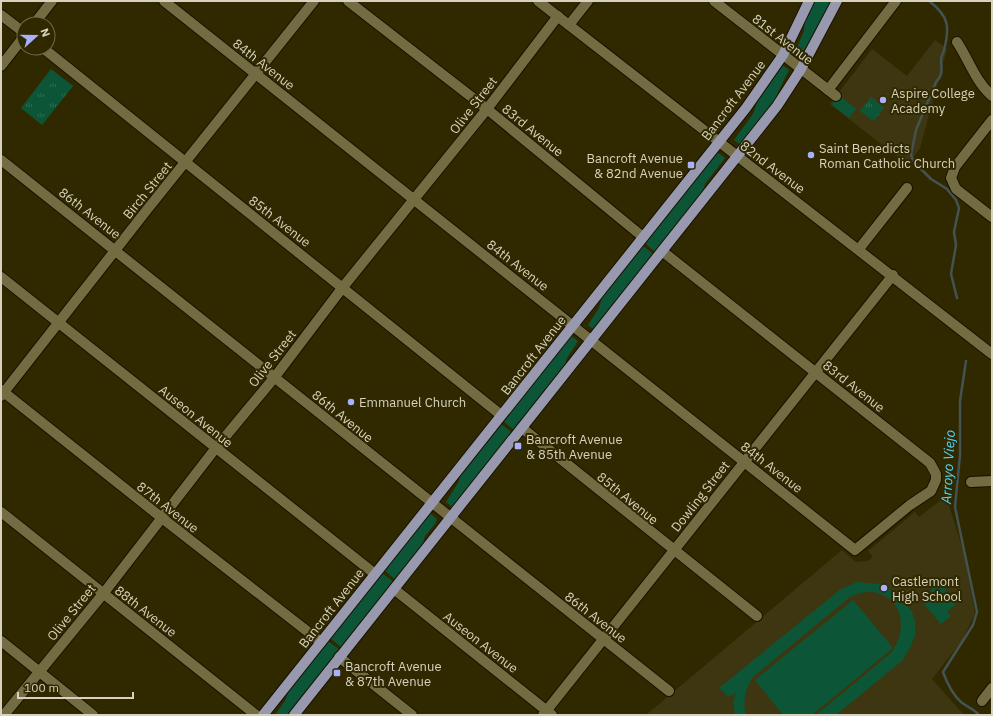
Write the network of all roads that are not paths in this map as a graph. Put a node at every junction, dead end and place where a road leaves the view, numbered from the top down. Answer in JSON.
{"nodes":[{"id":1,"x":52,"y":1,"type":"edge"},
{"id":2,"x":164,"y":1,"type":"edge"},
{"id":3,"x":314,"y":1,"type":"edge"},
{"id":4,"x":348,"y":1,"type":"edge"},
{"id":5,"x":538,"y":1,"type":"edge"},
{"id":6,"x":588,"y":1,"type":"edge"},
{"id":7,"x":714,"y":1,"type":"edge"},
{"id":8,"x":809,"y":1,"type":"edge"},
{"id":9,"x":837,"y":1,"type":"edge"},
{"id":10,"x":896,"y":1,"type":"edge"},
{"id":11,"x":1,"y":15,"type":"edge"},
{"id":12,"x":40,"y":16,"type":"edge"},
{"id":13,"x":558,"y":16,"type":"junction"},
{"id":14,"x":569,"y":25,"type":"junction"},
{"id":15,"x":16,"y":29,"type":"edge"},
{"id":16,"x":956,"y":42,"type":"dead end"},
{"id":17,"x":16,"y":45,"type":"edge"},
{"id":18,"x":782,"y":55,"type":"junction"},
{"id":19,"x":53,"y":56,"type":"edge"},
{"id":20,"x":1,"y":66,"type":"edge"},
{"id":21,"x":801,"y":70,"type":"junction"},
{"id":22,"x":257,"y":74,"type":"junction"},
{"id":23,"x":992,"y":96,"type":"edge"},
{"id":24,"x":487,"y":109,"type":"junction"},
{"id":25,"x":992,"y":120,"type":"edge"},
{"id":26,"x":719,"y":142,"type":"junction"},
{"id":27,"x":738,"y":156,"type":"junction"},
{"id":28,"x":1,"y":160,"type":"edge"},
{"id":29,"x":185,"y":163,"type":"junction"},
{"id":30,"x":907,"y":188,"type":"dead end"},
{"id":31,"x":414,"y":200,"type":"junction"},
{"id":32,"x":992,"y":217,"type":"edge"},
{"id":33,"x":643,"y":237,"type":"junction"},
{"id":34,"x":859,"y":249,"type":"junction"},
{"id":35,"x":115,"y":250,"type":"junction"},
{"id":36,"x":662,"y":251,"type":"junction"},
{"id":37,"x":893,"y":275,"type":"junction"},
{"id":38,"x":1,"y":277,"type":"edge"},
{"id":39,"x":343,"y":287,"type":"junction"},
{"id":40,"x":58,"y":322,"type":"junction"},
{"id":41,"x":573,"y":325,"type":"junction"},
{"id":42,"x":591,"y":340,"type":"junction"},
{"id":43,"x":992,"y":354,"type":"edge"},
{"id":44,"x":815,"y":372,"type":"junction"},
{"id":45,"x":274,"y":378,"type":"junction"},
{"id":46,"x":2,"y":393,"type":"edge"},
{"id":47,"x":502,"y":415,"type":"junction"},
{"id":48,"x":522,"y":428,"type":"junction"},
{"id":49,"x":215,"y":448,"type":"junction"},
{"id":50,"x":744,"y":461,"type":"junction"},
{"id":51,"x":992,"y":481,"type":"edge"},
{"id":52,"x":971,"y":482,"type":"dead end"},
{"id":53,"x":431,"y":504,"type":"junction"},
{"id":54,"x":1,"y":512,"type":"edge"},
{"id":55,"x":162,"y":518,"type":"junction"},
{"id":56,"x":450,"y":518,"type":"junction"},
{"id":57,"x":855,"y":550,"type":"joint"},
{"id":58,"x":674,"y":551,"type":"junction"},
{"id":59,"x":375,"y":574,"type":"junction"},
{"id":60,"x":394,"y":589,"type":"junction"},
{"id":61,"x":103,"y":594,"type":"junction"},
{"id":62,"x":757,"y":616,"type":"dead end"},
{"id":63,"x":603,"y":639,"type":"junction"},
{"id":64,"x":1,"y":641,"type":"edge"},
{"id":65,"x":321,"y":642,"type":"junction"},
{"id":66,"x":339,"y":658,"type":"junction"},
{"id":67,"x":39,"y":672,"type":"junction"},
{"id":68,"x":992,"y":688,"type":"edge"},
{"id":69,"x":669,"y":691,"type":"dead end"},
{"id":70,"x":982,"y":701,"type":"dead end"},
{"id":71,"x":547,"y":713,"type":"edge"},
{"id":72,"x":4,"y":715,"type":"edge"},
{"id":73,"x":93,"y":715,"type":"edge"},
{"id":74,"x":256,"y":715,"type":"edge"},
{"id":75,"x":263,"y":715,"type":"edge"},
{"id":76,"x":294,"y":715,"type":"edge"},
{"id":77,"x":412,"y":715,"type":"edge"}],
"edges":[{"from":1,"to":12,"type":"street"},
{"from":2,"to":22,"type":"street","name":"84th Avenue"},
{"from":3,"to":22,"type":"street","name":"Birch Street"},
{"from":4,"to":24,"type":"street","name":"83rd Avenue"},
{"from":5,"to":13,"type":"street","name":"82nd Avenue"},
{"from":6,"to":14,"type":"street"},
{"from":7,"to":18,"type":"street","name":"81st Avenue"},
{"from":8,"to":18,"type":"main road","name":"Bancroft Avenue"},
{"from":9,"to":21,"type":"main road"},
{"from":10,"to":21,"type":"street","name":"81st Avenue"},
{"from":11,"to":15,"type":"street"},
{"from":13,"to":14,"type":"street","name":"82nd Avenue"},
{"from":13,"to":24,"type":"street","name":"Olive Street"},
{"from":14,"to":26,"type":"street","name":"82nd Avenue"},
{"from":16,"to":23,"type":"street"},
{"from":17,"to":20,"type":"street"},
{"from":18,"to":21,"type":"street","name":"81st Avenue"},
{"from":18,"to":26,"type":"main road","name":"Bancroft Avenue"},
{"from":19,"to":29,"type":"street","name":"85th Avenue"},
{"from":21,"to":27,"type":"main road"},
{"from":22,"to":29,"type":"street","name":"Birch Street"},
{"from":22,"to":31,"type":"street","name":"84th Avenue"},
{"from":24,"to":31,"type":"street","name":"Olive Street"},
{"from":24,"to":33,"type":"street","name":"83rd Avenue"},
{"from":25,"to":32,"type":"street"},
{"from":26,"to":27,"type":"street","name":"82nd Avenue"},
{"from":26,"to":33,"type":"main road","name":"Bancroft Avenue"},
{"from":27,"to":34,"type":"street","name":"82nd Avenue"},
{"from":27,"to":36,"type":"main road"},
{"from":28,"to":35,"type":"street","name":"86th Avenue"},
{"from":29,"to":35,"type":"street","name":"Birch Street"},
{"from":29,"to":39,"type":"street","name":"85th Avenue"},
{"from":30,"to":34,"type":"street"},
{"from":31,"to":39,"type":"street","name":"Olive Street"},
{"from":31,"to":41,"type":"street","name":"84th Avenue"},
{"from":33,"to":41,"type":"main road","name":"Bancroft Avenue"},
{"from":34,"to":37,"type":"street","name":"82nd Avenue"},
{"from":35,"to":40,"type":"street","name":"Birch Street"},
{"from":35,"to":45,"type":"street","name":"86th Avenue"},
{"from":36,"to":42,"type":"main road"},
{"from":36,"to":44,"type":"street","name":"83rd Avenue"},
{"from":37,"to":43,"type":"street","name":"82nd Avenue"},
{"from":37,"to":44,"type":"street","name":"Dowling Street"},
{"from":38,"to":40,"type":"street","name":"Auseon Avenue"},
{"from":39,"to":45,"type":"street","name":"Olive Street"},
{"from":39,"to":47,"type":"street","name":"85th Avenue"},
{"from":40,"to":46,"type":"street","name":"Birch Street"},
{"from":40,"to":49,"type":"street","name":"Auseon Avenue"},
{"from":41,"to":42,"type":"street","name":"84th Avenue"},
{"from":41,"to":47,"type":"main road","name":"Bancroft Avenue"},
{"from":42,"to":48,"type":"main road"},
{"from":42,"to":50,"type":"street","name":"84th Avenue"},
{"from":44,"to":50,"type":"street","name":"Dowling Street"},
{"from":44,"to":57,"type":"street","name":"83rd Avenue"},
{"from":45,"to":49,"type":"street","name":"Olive Street"},
{"from":45,"to":53,"type":"street","name":"86th Avenue"},
{"from":46,"to":55,"type":"street","name":"87th Avenue"},
{"from":47,"to":53,"type":"main road","name":"Bancroft Avenue"},
{"from":48,"to":56,"type":"main road"},
{"from":48,"to":58,"type":"street","name":"85th Avenue"},
{"from":49,"to":55,"type":"street","name":"Olive Street"},
{"from":49,"to":59,"type":"street","name":"Auseon Avenue"},
{"from":50,"to":57,"type":"street","name":"84th Avenue"},
{"from":50,"to":58,"type":"street","name":"Dowling Street"},
{"from":51,"to":52,"type":"street"},
{"from":53,"to":56,"type":"street","name":"86th Avenue"},
{"from":53,"to":59,"type":"main road","name":"Bancroft Avenue"},
{"from":54,"to":61,"type":"street","name":"88th Avenue"},
{"from":55,"to":61,"type":"street","name":"Olive Street"},
{"from":55,"to":65,"type":"street","name":"87th Avenue"},
{"from":56,"to":60,"type":"main road"},
{"from":56,"to":63,"type":"street","name":"86th Avenue"},
{"from":58,"to":62,"type":"street","name":"85th Avenue"},
{"from":58,"to":63,"type":"street","name":"Dowling Street"},
{"from":59,"to":65,"type":"main road","name":"Bancroft Avenue"},
{"from":60,"to":66,"type":"main road"},
{"from":60,"to":71,"type":"street","name":"Auseon Avenue"},
{"from":61,"to":67,"type":"street","name":"Olive Street"},
{"from":61,"to":74,"type":"street","name":"88th Avenue"},
{"from":63,"to":69,"type":"street","name":"86th Avenue"},
{"from":63,"to":71,"type":"street","name":"Dowling Street"},
{"from":64,"to":67,"type":"street"},
{"from":65,"to":75,"type":"main road","name":"Bancroft Avenue"},
{"from":66,"to":76,"type":"main road"},
{"from":66,"to":77,"type":"street"},
{"from":67,"to":72,"type":"street","name":"Olive Street"},
{"from":67,"to":73,"type":"street"},
{"from":68,"to":70,"type":"street"}]}
